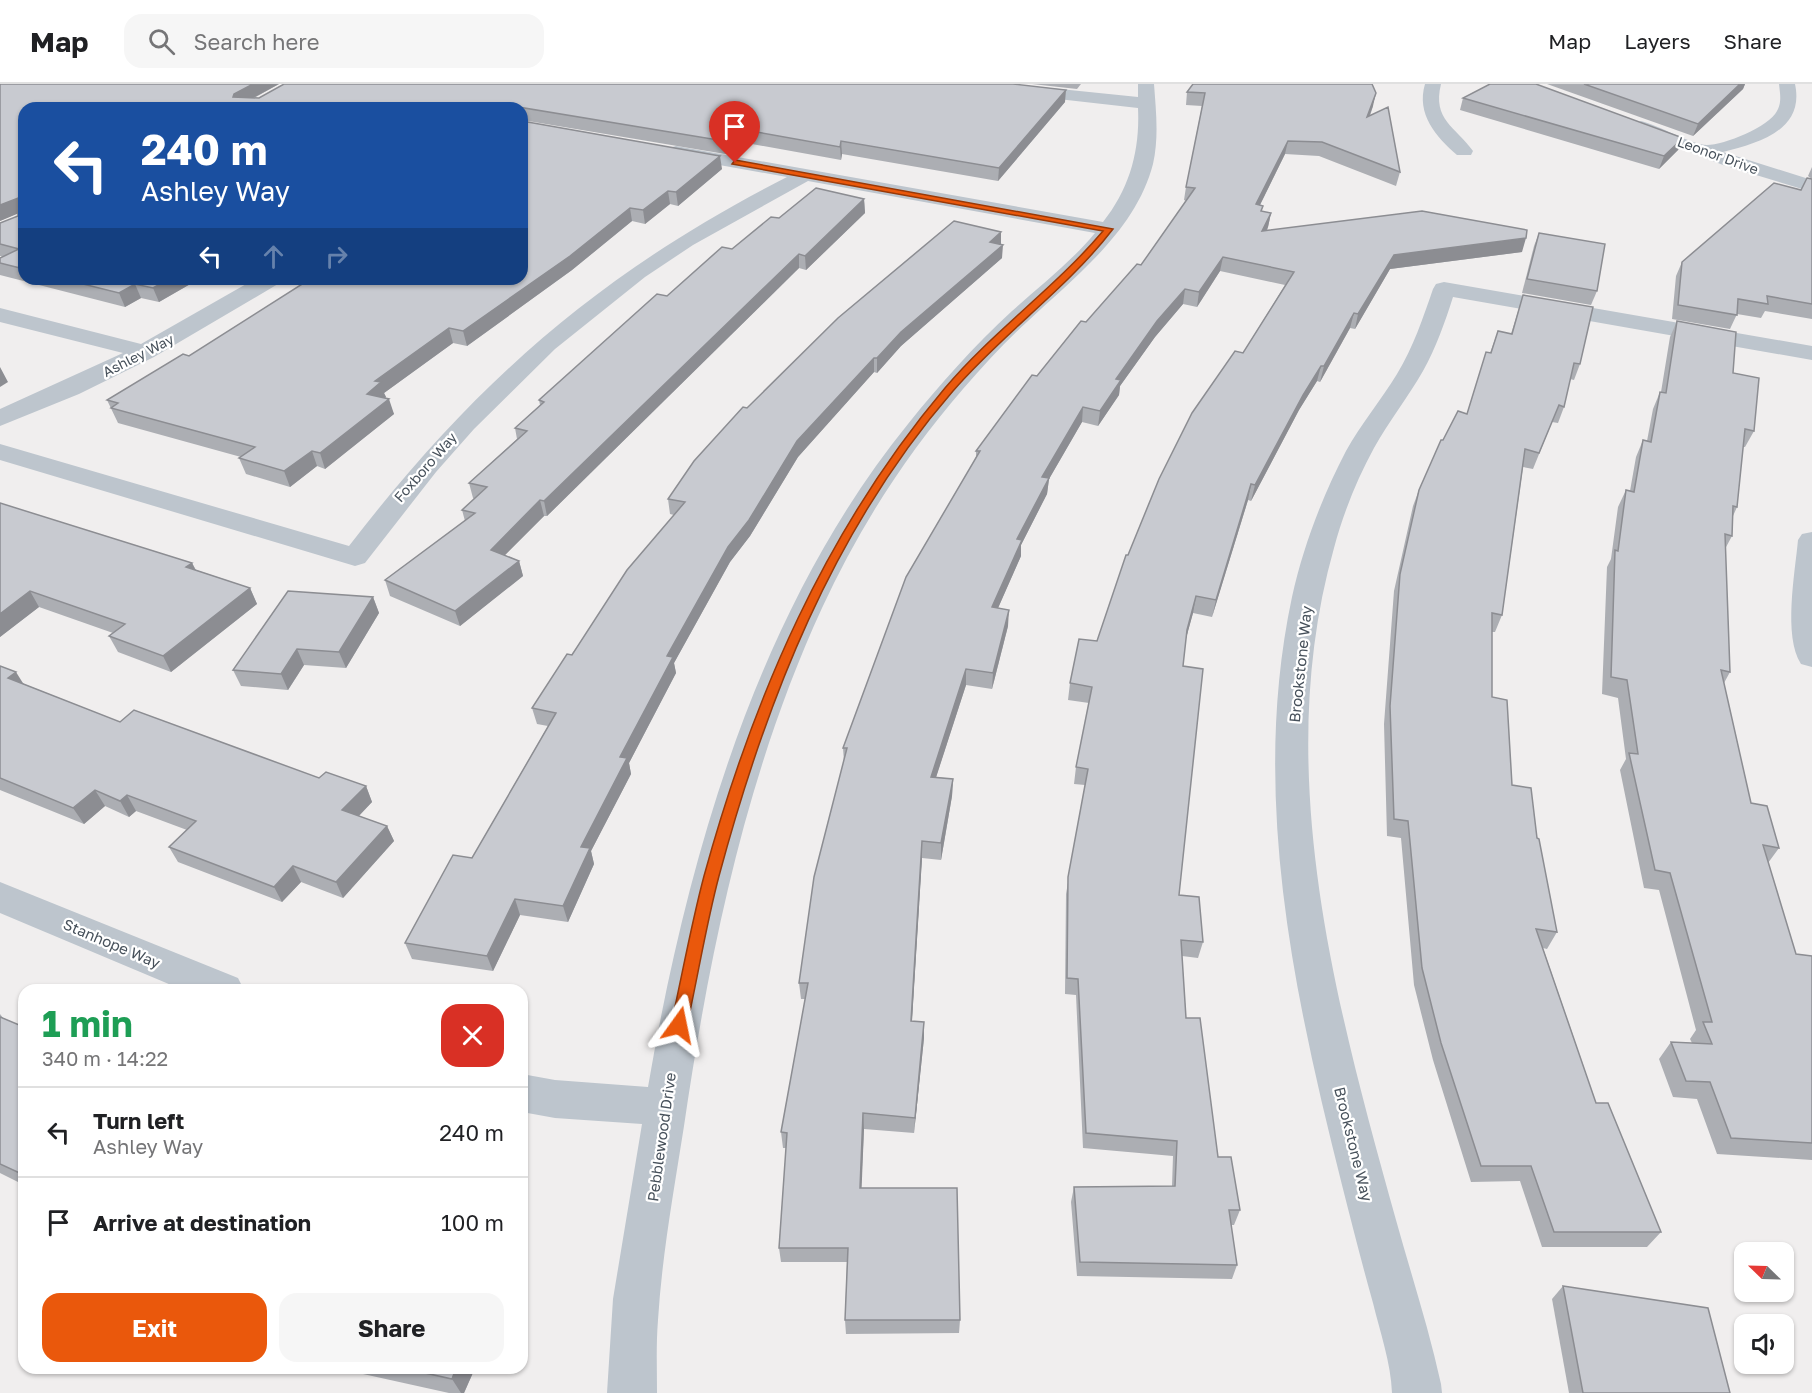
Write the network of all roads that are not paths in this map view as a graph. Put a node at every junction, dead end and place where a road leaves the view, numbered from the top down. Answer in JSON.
{"nodes":[{"id":1,"x":969,"y":84,"type":"edge"},
{"id":2,"x":1433,"y":84,"type":"edge"},
{"id":3,"x":1787,"y":84,"type":"edge"},
{"id":4,"x":1146,"y":93,"type":"edge"},
{"id":5,"x":1626,"y":121,"type":"edge"},
{"id":6,"x":653,"y":148,"type":"edge"},
{"id":7,"x":1464,"y":151,"type":"dead end"},
{"id":8,"x":1704,"y":151,"type":"junction"},
{"id":9,"x":806,"y":175,"type":"junction"},
{"id":10,"x":1812,"y":186,"type":"edge"},
{"id":11,"x":1108,"y":229,"type":"junction"},
{"id":12,"x":260,"y":285,"type":"edge"},
{"id":13,"x":0,"y":315,"type":"edge"},
{"id":14,"x":146,"y":352,"type":"junction"},
{"id":15,"x":1812,"y":353,"type":"edge"},
{"id":16,"x":0,"y":418,"type":"edge"},
{"id":17,"x":0,"y":452,"type":"edge"},
{"id":18,"x":1812,"y":540,"type":"edge"},
{"id":19,"x":1812,"y":657,"type":"edge"},
{"id":20,"x":0,"y":897,"type":"edge"},
{"id":21,"x":210,"y":984,"type":"edge"},
{"id":22,"x":528,"y":1094,"type":"edge"},
{"id":23,"x":665,"y":1107,"type":"junction"},
{"id":24,"x":632,"y":1393,"type":"edge"},
{"id":25,"x":1417,"y":1393,"type":"edge"}],
"edges":[{"from":1,"to":4,"type":"street"},
{"from":2,"to":7,"type":"street"},
{"from":3,"to":8,"type":"street"},
{"from":4,"to":11,"type":"street","name":"Pebblewood Drive"},
{"from":5,"to":8,"type":"street","name":"Leonor Drive"},
{"from":6,"to":9,"type":"street"},
{"from":8,"to":10,"type":"street","name":"Leonor Drive"},
{"from":9,"to":11,"type":"street"},
{"from":9,"to":17,"type":"street","name":"Foxboro Way"},
{"from":11,"to":23,"type":"street","name":"Pebblewood Drive"},
{"from":12,"to":14,"type":"street","name":"Ashley Way"},
{"from":13,"to":14,"type":"street"},
{"from":14,"to":16,"type":"street","name":"Ashley Way"},
{"from":15,"to":25,"type":"street","name":"Brookstone Way"},
{"from":18,"to":19,"type":"street"},
{"from":20,"to":21,"type":"street","name":"Stanhope Way"},
{"from":22,"to":23,"type":"street"},
{"from":23,"to":24,"type":"street","name":"Pebblewood Drive"}]}
